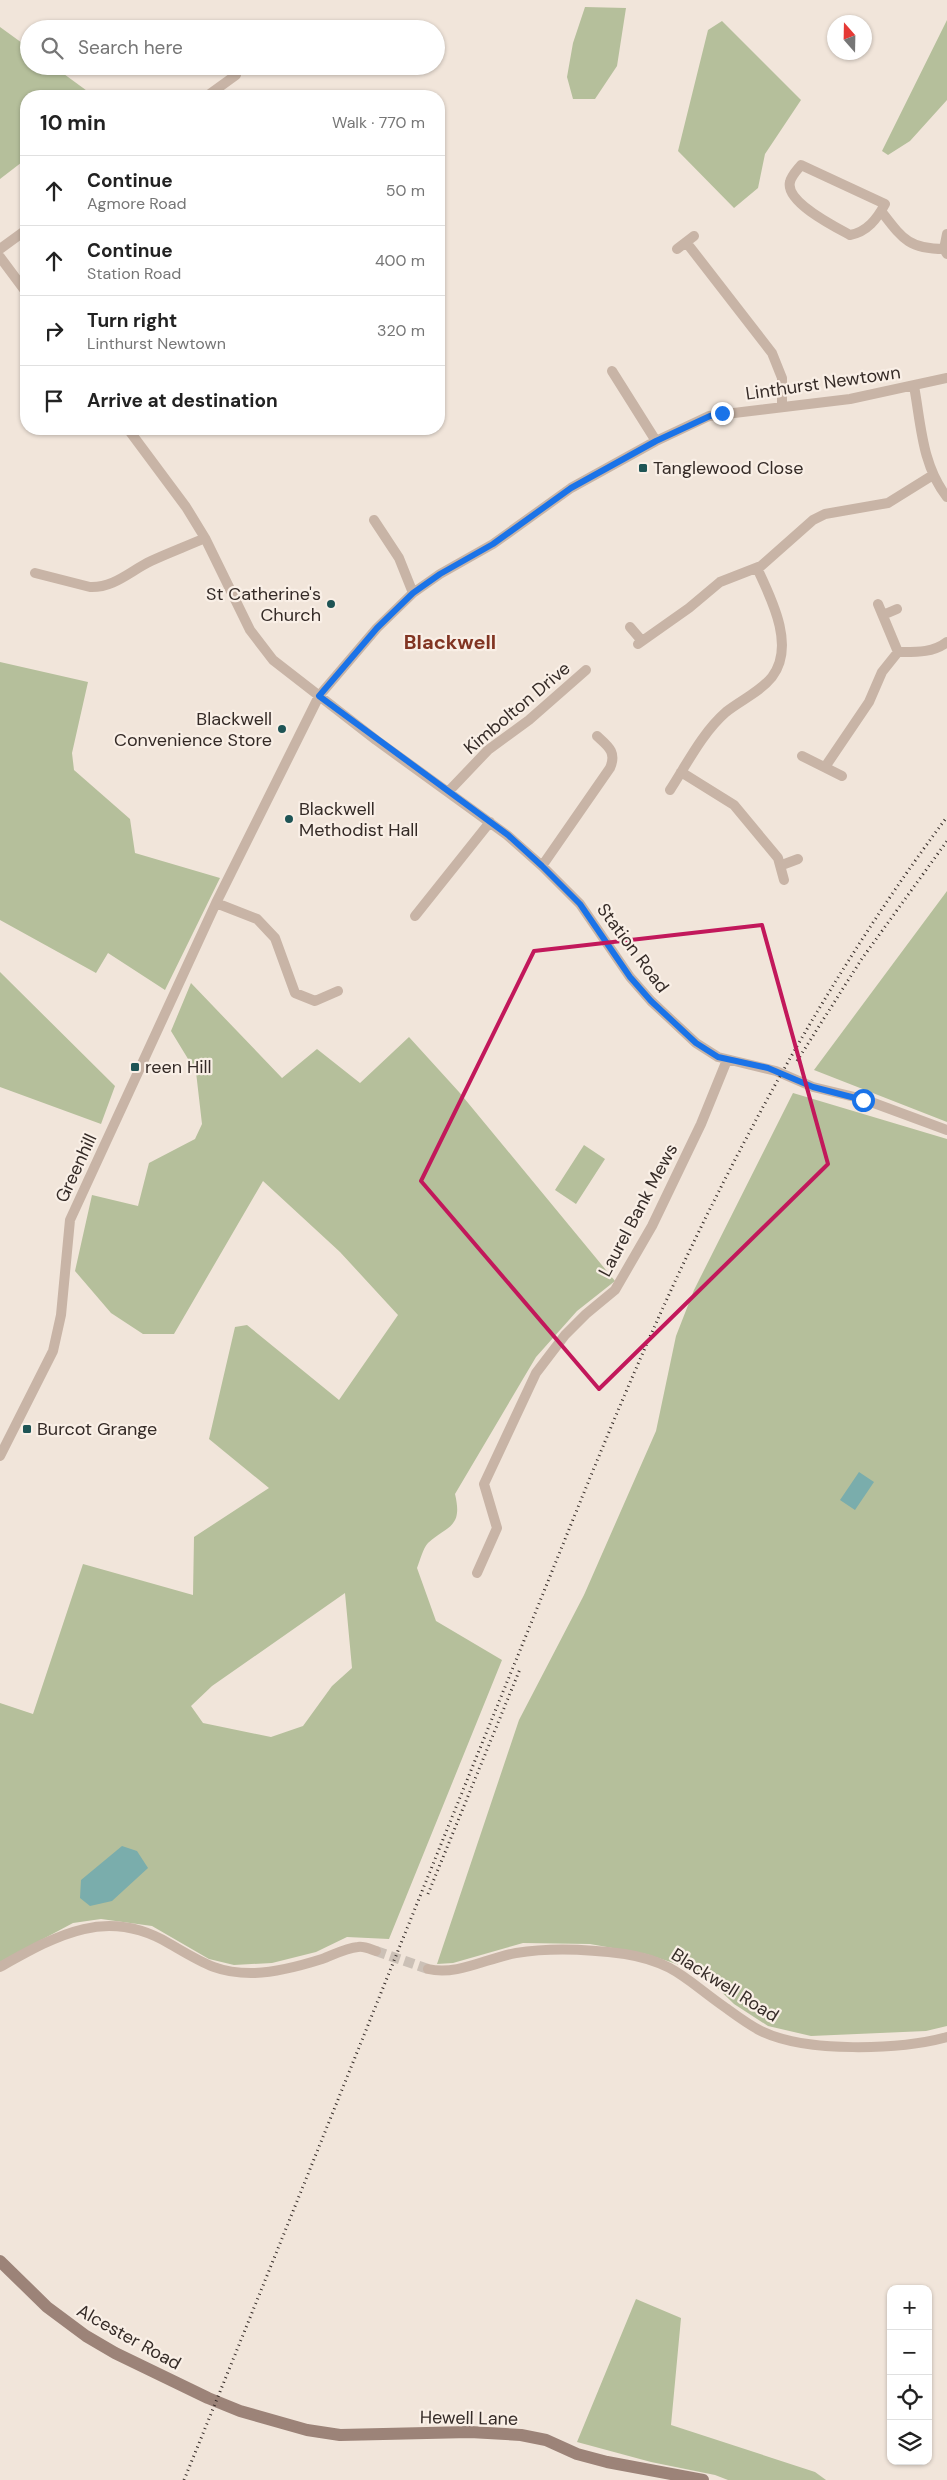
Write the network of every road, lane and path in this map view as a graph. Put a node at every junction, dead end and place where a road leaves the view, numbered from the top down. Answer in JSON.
{"nodes":[{"id":1,"x":236,"y":75,"type":"dead end"},
{"id":2,"x":215,"y":90,"type":"edge"},
{"id":3,"x":881,"y":211,"type":"junction"},
{"id":4,"x":20,"y":234,"type":"edge"},
{"id":5,"x":947,"y":234,"type":"edge"},
{"id":6,"x":0,"y":249,"type":"edge"},
{"id":7,"x":677,"y":249,"type":"dead end"},
{"id":8,"x":945,"y":251,"type":"edge"},
{"id":9,"x":0,"y":257,"type":"edge"},
{"id":10,"x":20,"y":284,"type":"edge"},
{"id":11,"x":612,"y":371,"type":"dead end"},
{"id":12,"x":947,"y":378,"type":"edge"},
{"id":13,"x":914,"y":386,"type":"junction"},
{"id":14,"x":782,"y":407,"type":"junction"},
{"id":15,"x":132,"y":435,"type":"edge"},
{"id":16,"x":656,"y":441,"type":"junction"},
{"id":17,"x":933,"y":476,"type":"junction"},
{"id":18,"x":947,"y":497,"type":"edge"},
{"id":19,"x":374,"y":520,"type":"dead end"},
{"id":20,"x":205,"y":538,"type":"junction"},
{"id":21,"x":756,"y":568,"type":"junction"},
{"id":22,"x":35,"y":573,"type":"dead end"},
{"id":23,"x":413,"y":593,"type":"junction"},
{"id":24,"x":878,"y":604,"type":"dead end"},
{"id":25,"x":897,"y":609,"type":"dead end"},
{"id":26,"x":883,"y":615,"type":"junction"},
{"id":27,"x":630,"y":627,"type":"dead end"},
{"id":28,"x":947,"y":642,"type":"edge"},
{"id":29,"x":898,"y":652,"type":"junction"},
{"id":30,"x":586,"y":670,"type":"dead end"},
{"id":31,"x":319,"y":696,"type":"junction"},
{"id":32,"x":597,"y":736,"type":"dead end"},
{"id":33,"x":802,"y":756,"type":"dead end"},
{"id":34,"x":825,"y":767,"type":"junction"},
{"id":35,"x":682,"y":772,"type":"junction"},
{"id":36,"x":842,"y":776,"type":"dead end"},
{"id":37,"x":670,"y":790,"type":"dead end"},
{"id":38,"x":448,"y":792,"type":"junction"},
{"id":39,"x":490,"y":822,"type":"junction"},
{"id":40,"x":798,"y":859,"type":"dead end"},
{"id":41,"x":782,"y":865,"type":"junction"},
{"id":42,"x":542,"y":866,"type":"junction"},
{"id":43,"x":784,"y":880,"type":"dead end"},
{"id":44,"x":216,"y":904,"type":"junction"},
{"id":45,"x":415,"y":916,"type":"dead end"},
{"id":46,"x":338,"y":991,"type":"dead end"},
{"id":47,"x":727,"y":1060,"type":"junction"},
{"id":48,"x":947,"y":1130,"type":"edge"},
{"id":49,"x":0,"y":1456,"type":"edge"},
{"id":50,"x":477,"y":1574,"type":"dead end"},
{"id":51,"x":376,"y":1951,"type":"tunnel mouth"},
{"id":52,"x":0,"y":1968,"type":"edge"},
{"id":53,"x":428,"y":1969,"type":"tunnel mouth"},
{"id":54,"x":947,"y":2037,"type":"edge"},
{"id":55,"x":0,"y":2262,"type":"edge"},
{"id":56,"x":231,"y":2407,"type":"joint"},
{"id":57,"x":704,"y":2480,"type":"edge"}],
"edges":[{"from":1,"to":2,"type":"street"},
{"from":3,"to":3,"type":"street"},
{"from":3,"to":8,"type":"street"},
{"from":4,"to":6,"type":"street"},
{"from":5,"to":8,"type":"street"},
{"from":7,"to":14,"type":"street"},
{"from":9,"to":10,"type":"street"},
{"from":11,"to":16,"type":"street"},
{"from":12,"to":13,"type":"street","name":"Linthurst Newtown"},
{"from":13,"to":14,"type":"street","name":"Linthurst Newtown"},
{"from":13,"to":17,"type":"street"},
{"from":14,"to":16,"type":"street","name":"Linthurst Newtown"},
{"from":15,"to":20,"type":"street","name":"Station Road"},
{"from":16,"to":23,"type":"street","name":"Linthurst Newtown"},
{"from":17,"to":18,"type":"street"},
{"from":17,"to":21,"type":"street"},
{"from":19,"to":23,"type":"street"},
{"from":20,"to":22,"type":"street"},
{"from":20,"to":31,"type":"street","name":"Station Road"},
{"from":21,"to":27,"type":"street"},
{"from":21,"to":35,"type":"street"},
{"from":23,"to":31,"type":"street","name":"Linthurst Newtown"},
{"from":24,"to":26,"type":"street"},
{"from":25,"to":26,"type":"street"},
{"from":26,"to":29,"type":"street"},
{"from":28,"to":29,"type":"street"},
{"from":29,"to":34,"type":"street"},
{"from":30,"to":38,"type":"street","name":"Kimbolton Drive"},
{"from":31,"to":38,"type":"street","name":"Station Road"},
{"from":31,"to":44,"type":"street","name":"Greenhill"},
{"from":32,"to":42,"type":"street"},
{"from":33,"to":34,"type":"street"},
{"from":34,"to":36,"type":"street"},
{"from":35,"to":37,"type":"street"},
{"from":35,"to":41,"type":"street"},
{"from":38,"to":39,"type":"street","name":"Station Road"},
{"from":39,"to":42,"type":"street","name":"Station Road"},
{"from":39,"to":45,"type":"street"},
{"from":40,"to":41,"type":"street"},
{"from":41,"to":43,"type":"street"},
{"from":42,"to":47,"type":"street","name":"Station Road"},
{"from":44,"to":46,"type":"street"},
{"from":44,"to":49,"type":"street","name":"Greenhill"},
{"from":47,"to":48,"type":"street","name":"Station Road"},
{"from":47,"to":50,"type":"street","name":"Laurel Bank Mews"},
{"from":51,"to":52,"type":"street"},
{"from":53,"to":54,"type":"street","name":"Blackwell Road"},
{"from":55,"to":56,"type":"main road","name":"Alcester Road"},
{"from":56,"to":57,"type":"main road","name":"Hewell Lane"}]}
